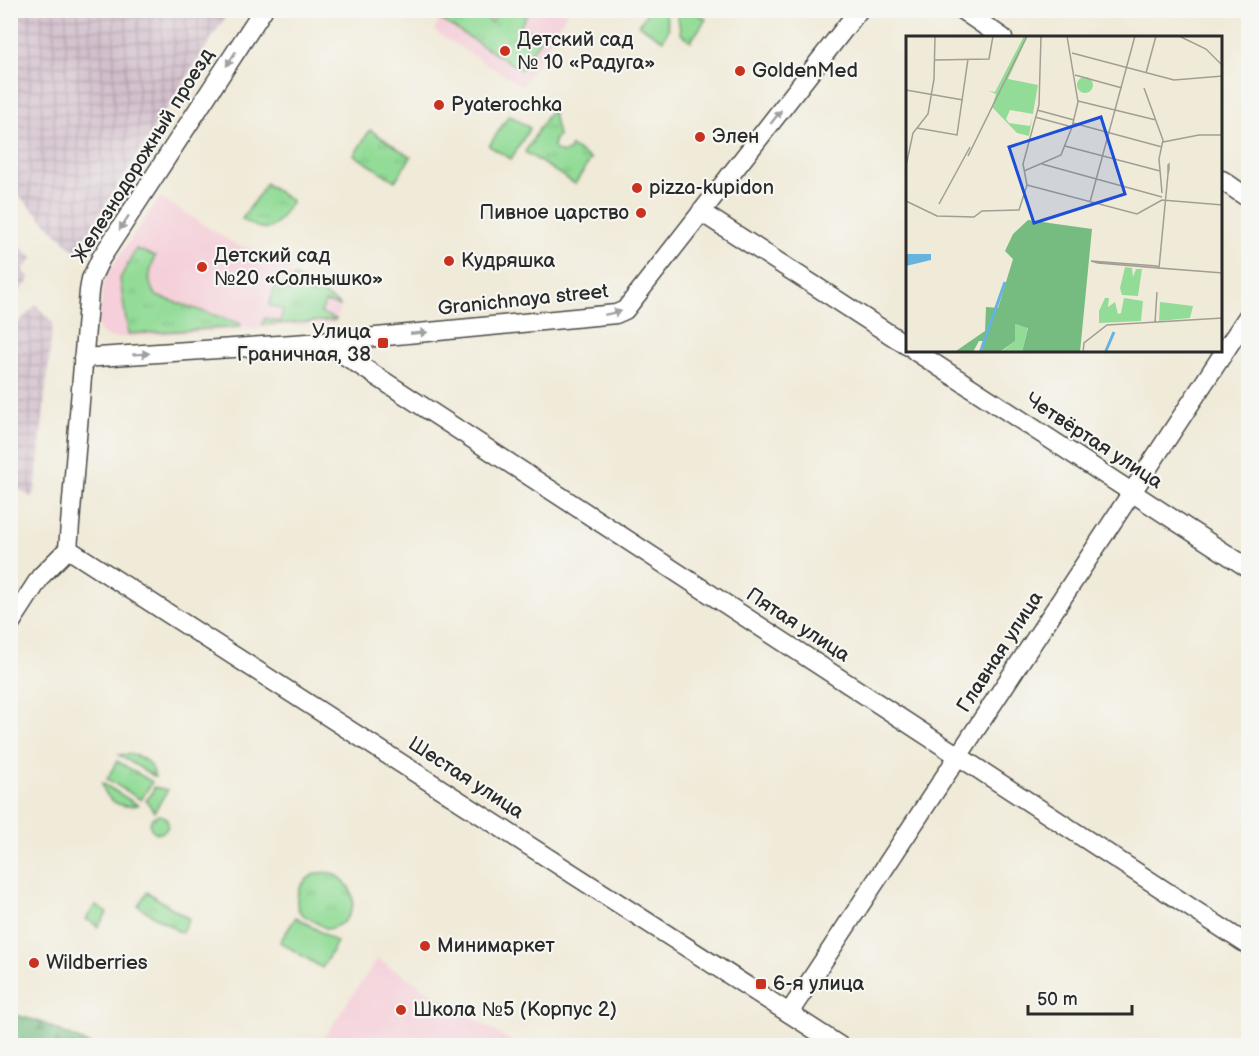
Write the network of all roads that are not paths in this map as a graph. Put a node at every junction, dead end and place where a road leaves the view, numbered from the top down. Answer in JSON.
{"nodes":[{"id":1,"x":263,"y":10,"type":"edge"},
{"id":2,"x":859,"y":10,"type":"edge"},
{"id":3,"x":962,"y":10,"type":"edge"},
{"id":4,"x":1000,"y":36,"type":"edge"},
{"id":5,"x":1223,"y":181,"type":"edge"},
{"id":6,"x":1248,"y":198,"type":"edge"},
{"id":7,"x":701,"y":212,"type":"junction"},
{"id":8,"x":1248,"y":316,"type":"edge"},
{"id":9,"x":324,"y":342,"type":"junction"},
{"id":10,"x":906,"y":345,"type":"edge"},
{"id":11,"x":917,"y":352,"type":"edge"},
{"id":12,"x":83,"y":358,"type":"junction"},
{"id":13,"x":1132,"y":492,"type":"junction"},
{"id":14,"x":68,"y":549,"type":"junction"},
{"id":15,"x":1248,"y":568,"type":"edge"},
{"id":16,"x":10,"y":624,"type":"edge"},
{"id":17,"x":958,"y":756,"type":"junction"},
{"id":18,"x":1248,"y":945,"type":"edge"},
{"id":19,"x":789,"y":1013,"type":"junction"},
{"id":20,"x":840,"y":1046,"type":"edge"}],
"edges":[{"from":1,"to":12,"type":"street","name":"Железнодорожный проезд","one_way":true},
{"from":7,"to":2,"type":"street","name":"Granichnaya street","one_way":true},
{"from":3,"to":4,"type":"street"},
{"from":5,"to":6,"type":"street"},
{"from":9,"to":7,"type":"street","name":"Granichnaya street","one_way":true},
{"from":7,"to":10,"type":"street"},
{"from":8,"to":13,"type":"street","name":"Главная улица"},
{"from":12,"to":9,"type":"street","name":"Granichnaya street","one_way":true},
{"from":9,"to":17,"type":"street","name":"Пятая улица"},
{"from":11,"to":13,"type":"street","name":"Четвёртая улица"},
{"from":12,"to":14,"type":"street","name":"Железнодорожный проезд"},
{"from":13,"to":15,"type":"street","name":"Четвёртая улица"},
{"from":13,"to":17,"type":"street","name":"Главная улица"},
{"from":14,"to":16,"type":"street"},
{"from":14,"to":19,"type":"street","name":"Шестая улица"},
{"from":17,"to":18,"type":"street","name":"Пятая улица"},
{"from":17,"to":19,"type":"street","name":"Главная улица"},
{"from":19,"to":20,"type":"street","name":"Шестая улица"}]}
